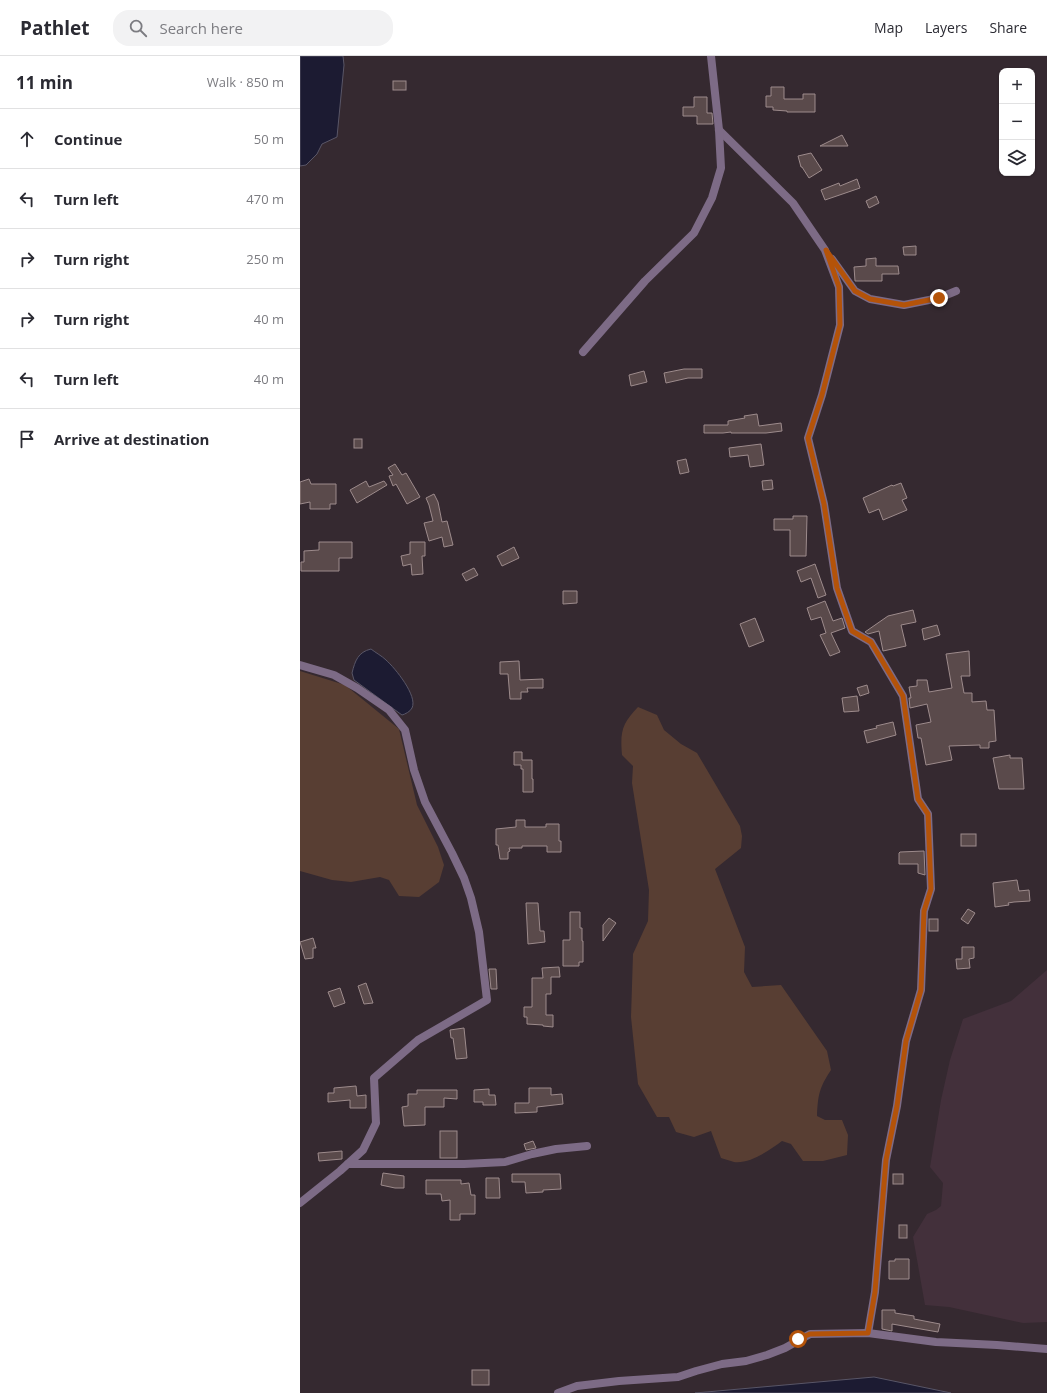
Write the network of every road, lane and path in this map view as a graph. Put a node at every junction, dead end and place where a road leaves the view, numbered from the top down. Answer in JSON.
{"nodes":[{"id":1,"x":711,"y":56,"type":"edge"},
{"id":2,"x":719,"y":130,"type":"junction"},
{"id":3,"x":826,"y":250,"type":"junction"},
{"id":4,"x":956,"y":292,"type":"dead end"},
{"id":5,"x":583,"y":352,"type":"dead end"},
{"id":6,"x":300,"y":665,"type":"edge"},
{"id":7,"x":588,"y":1146,"type":"dead end"},
{"id":8,"x":348,"y":1164,"type":"junction"},
{"id":9,"x":300,"y":1202,"type":"edge"},
{"id":10,"x":868,"y":1333,"type":"junction"},
{"id":11,"x":1047,"y":1349,"type":"edge"},
{"id":12,"x":558,"y":1393,"type":"edge"}],
"edges":[{"from":1,"to":2,"type":"street"},
{"from":2,"to":3,"type":"street"},
{"from":2,"to":5,"type":"street"},
{"from":3,"to":4,"type":"street"},
{"from":3,"to":10,"type":"street"},
{"from":6,"to":8,"type":"street"},
{"from":7,"to":8,"type":"street"},
{"from":8,"to":9,"type":"street"},
{"from":10,"to":11,"type":"street"},
{"from":10,"to":12,"type":"street"}]}
